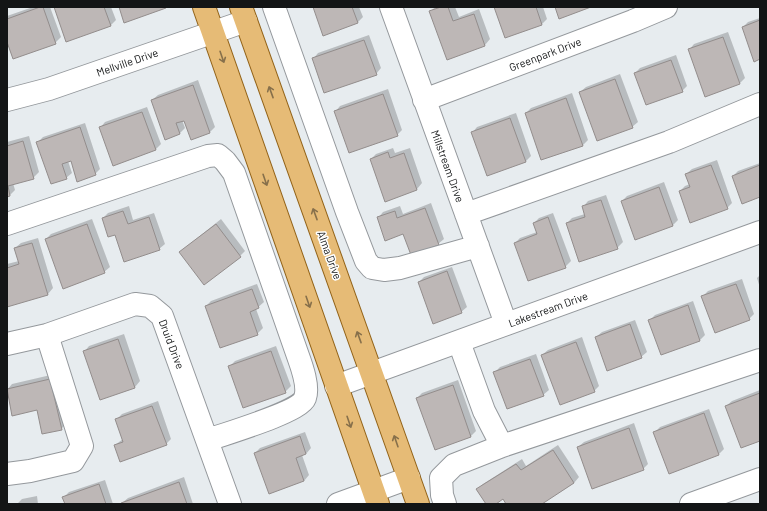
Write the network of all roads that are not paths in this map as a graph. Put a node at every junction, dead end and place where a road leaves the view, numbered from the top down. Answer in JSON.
{"nodes":[{"id":1,"x":204,"y":7,"type":"edge"},
{"id":2,"x":274,"y":7,"type":"edge"},
{"id":3,"x":391,"y":7,"type":"edge"},
{"id":4,"x":666,"y":7,"type":"edge"},
{"id":5,"x":244,"y":14,"type":"edge"},
{"id":6,"x":214,"y":32,"type":"junction"},
{"id":7,"x":7,"y":100,"type":"edge"},
{"id":8,"x":424,"y":100,"type":"junction"},
{"id":9,"x":760,"y":104,"type":"edge"},
{"id":10,"x":466,"y":214,"type":"junction"},
{"id":11,"x":7,"y":224,"type":"edge"},
{"id":12,"x":760,"y":232,"type":"edge"},
{"id":13,"x":478,"y":246,"type":"junction"},
{"id":14,"x":506,"y":324,"type":"junction"},
{"id":15,"x":47,"y":335,"type":"junction"},
{"id":16,"x":459,"y":342,"type":"junction"},
{"id":17,"x":7,"y":344,"type":"edge"},
{"id":18,"x":760,"y":360,"type":"edge"},
{"id":19,"x":372,"y":373,"type":"junction"},
{"id":20,"x":336,"y":386,"type":"junction"},
{"id":21,"x":208,"y":440,"type":"junction"},
{"id":22,"x":502,"y":446,"type":"junction"},
{"id":23,"x":7,"y":474,"type":"edge"},
{"id":24,"x":409,"y":478,"type":"junction"},
{"id":25,"x":760,"y":479,"type":"edge"},
{"id":26,"x":376,"y":498,"type":"edge"},
{"id":27,"x":230,"y":504,"type":"edge"},
{"id":28,"x":338,"y":504,"type":"edge"},
{"id":29,"x":418,"y":504,"type":"edge"},
{"id":30,"x":445,"y":504,"type":"edge"},
{"id":31,"x":691,"y":504,"type":"edge"}],
"edges":[{"from":1,"to":6,"type":"main road"},
{"from":2,"to":13,"type":"street"},
{"from":3,"to":8,"type":"street","name":"Millstream Drive"},
{"from":4,"to":8,"type":"street","name":"Greenpark Drive"},
{"from":5,"to":6,"type":"street","name":"Mellville Drive"},
{"from":19,"to":5,"type":"main road","name":"Alma Drive","one_way":true},
{"from":6,"to":7,"type":"street","name":"Mellville Drive"},
{"from":6,"to":20,"type":"main road","one_way":true},
{"from":8,"to":10,"type":"street","name":"Millstream Drive"},
{"from":9,"to":10,"type":"street"},
{"from":10,"to":13,"type":"street","name":"Millstream Drive"},
{"from":11,"to":21,"type":"street"},
{"from":12,"to":14,"type":"street","name":"Lakestream Drive"},
{"from":13,"to":14,"type":"street","name":"Millstream Drive"},
{"from":14,"to":16,"type":"street","name":"Lakestream Drive"},
{"from":15,"to":17,"type":"street","name":"Druid Drive"},
{"from":15,"to":21,"type":"street","name":"Druid Drive"},
{"from":15,"to":23,"type":"street"},
{"from":16,"to":19,"type":"street","name":"Lakestream Drive"},
{"from":16,"to":22,"type":"street"},
{"from":18,"to":22,"type":"street"},
{"from":19,"to":20,"type":"street","name":"Lakestream Drive"},
{"from":24,"to":19,"type":"main road","name":"Alma Drive","one_way":true},
{"from":20,"to":26,"type":"main road","one_way":true},
{"from":21,"to":27,"type":"street","name":"Druid Drive"},
{"from":22,"to":30,"type":"street"},
{"from":24,"to":26,"type":"street"},
{"from":24,"to":29,"type":"main road","name":"Alma Drive"},
{"from":25,"to":31,"type":"street"},
{"from":26,"to":28,"type":"street"}]}
